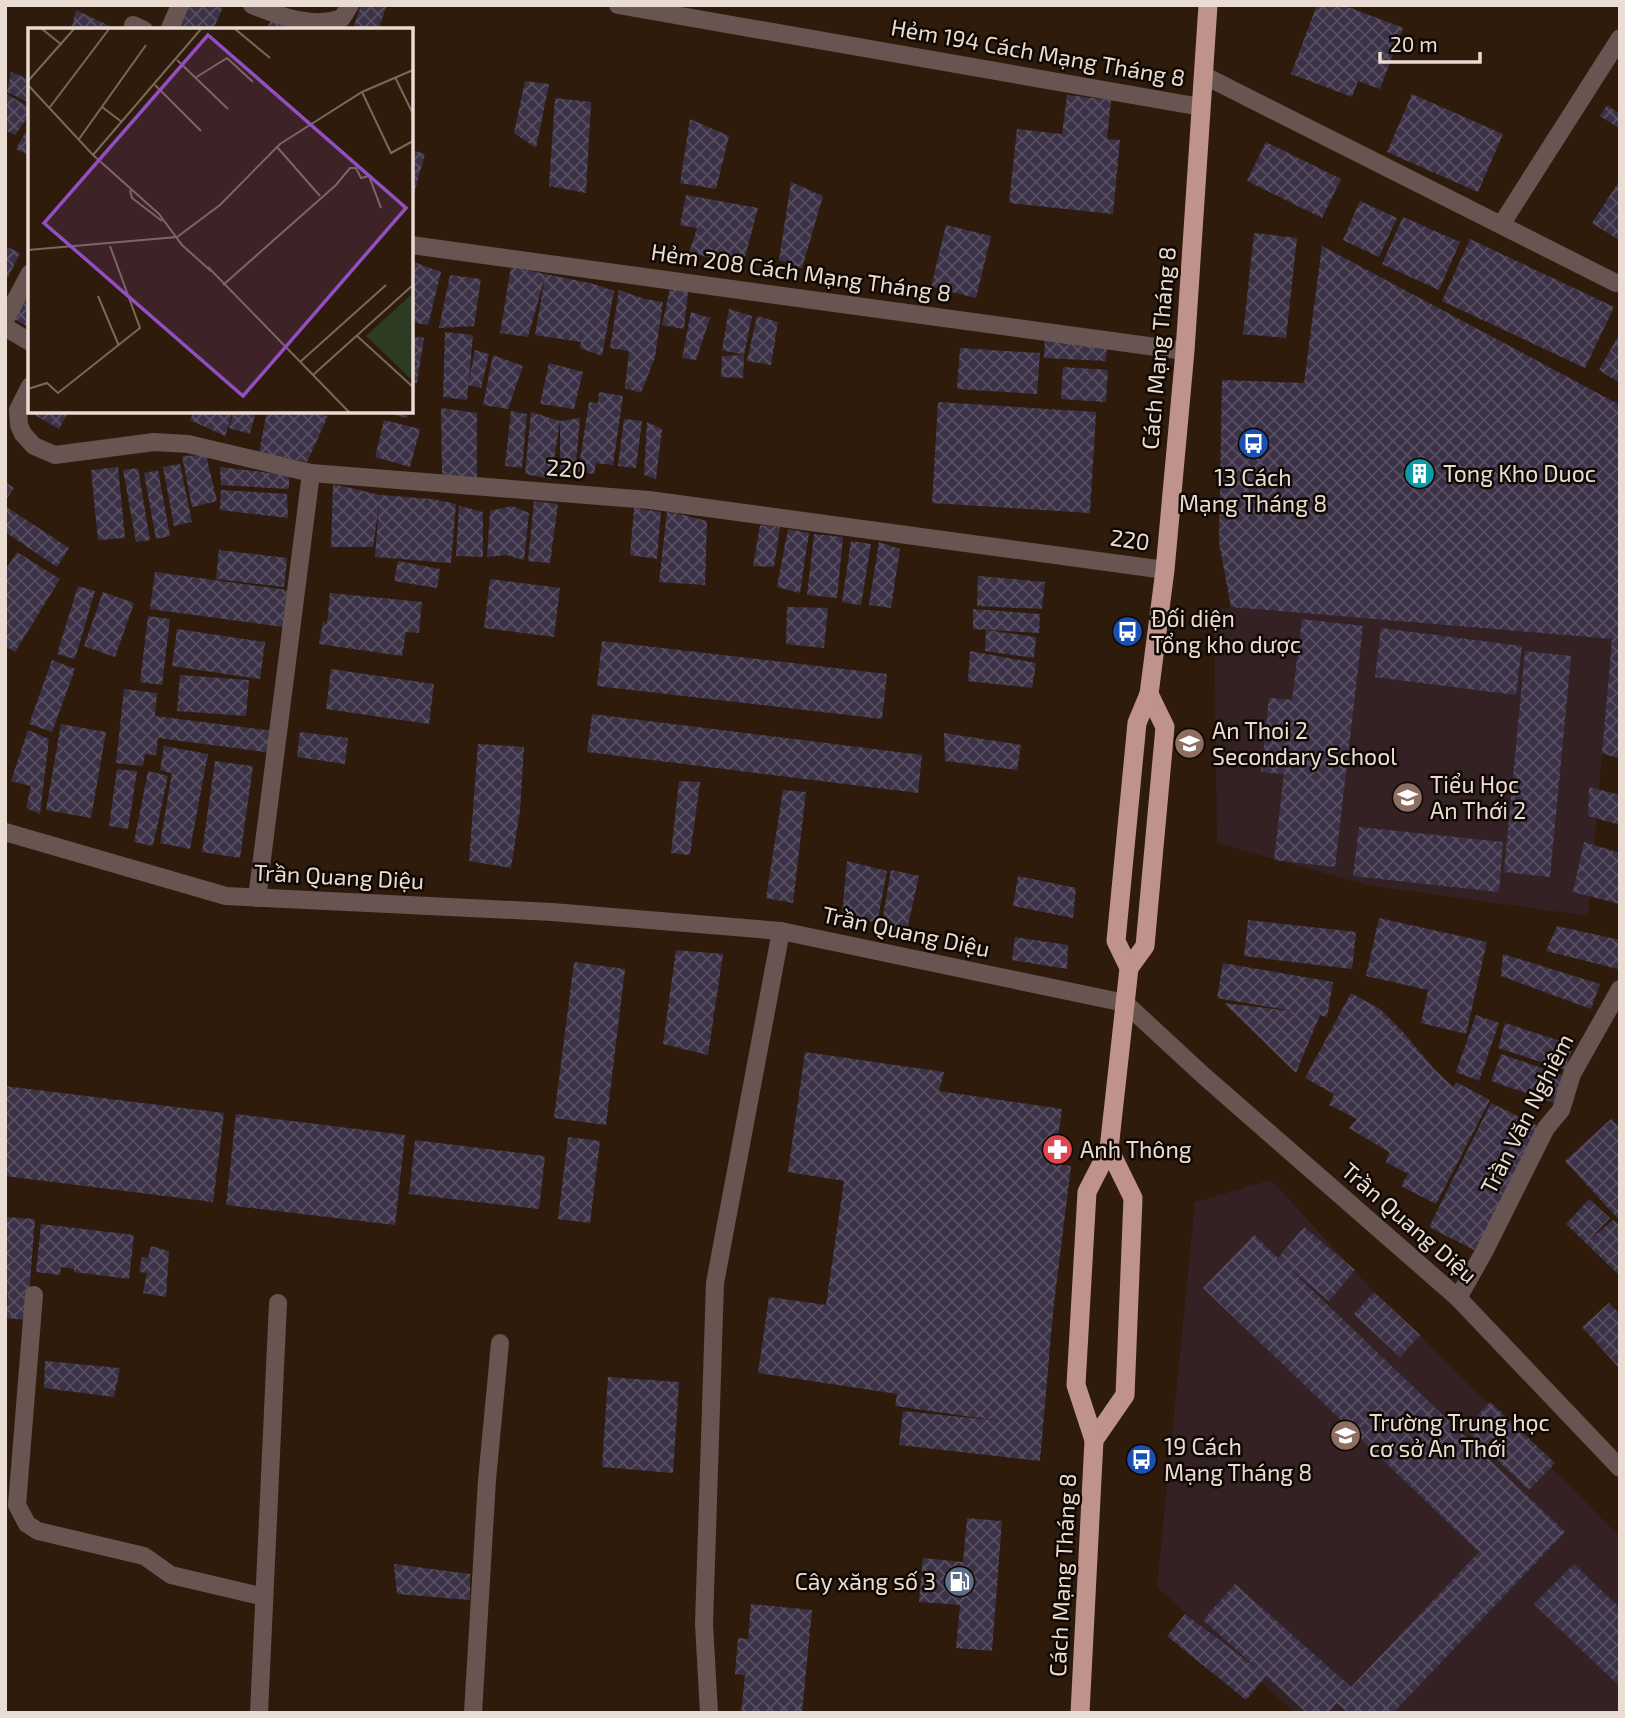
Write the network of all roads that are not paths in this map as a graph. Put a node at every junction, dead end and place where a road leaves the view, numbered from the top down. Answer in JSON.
{"nodes":[{"id":1,"x":180,"y":5,"type":"edge"},
{"id":2,"x":252,"y":5,"type":"edge"},
{"id":3,"x":350,"y":5,"type":"edge"},
{"id":4,"x":618,"y":5,"type":"edge"},
{"id":5,"x":1208,"y":5,"type":"edge"},
{"id":6,"x":170,"y":28,"type":"edge"},
{"id":7,"x":1620,"y":38,"type":"edge"},
{"id":8,"x":1203,"y":75,"type":"junction"},
{"id":9,"x":1201,"y":107,"type":"junction"},
{"id":10,"x":1501,"y":225,"type":"junction"},
{"id":11,"x":413,"y":245,"type":"edge"},
{"id":12,"x":28,"y":278,"type":"edge"},
{"id":13,"x":1616,"y":283,"type":"dead end"},
{"id":14,"x":5,"y":320,"type":"edge"},
{"id":15,"x":5,"y":327,"type":"edge"},
{"id":16,"x":28,"y":341,"type":"edge"},
{"id":17,"x":1185,"y":351,"type":"junction"},
{"id":18,"x":28,"y":390,"type":"edge"},
{"id":19,"x":311,"y":473,"type":"junction"},
{"id":20,"x":1165,"y":570,"type":"junction"},
{"id":21,"x":1149,"y":694,"type":"junction"},
{"id":22,"x":5,"y":832,"type":"edge"},
{"id":23,"x":257,"y":898,"type":"junction"},
{"id":24,"x":781,"y":931,"type":"junction"},
{"id":25,"x":1129,"y":968,"type":"junction"},
{"id":26,"x":1620,"y":989,"type":"edge"},
{"id":27,"x":1125,"y":1003,"type":"junction"},
{"id":28,"x":1109,"y":1149,"type":"junction"},
{"id":29,"x":34,"y":1295,"type":"dead end"},
{"id":30,"x":1458,"y":1298,"type":"junction"},
{"id":31,"x":278,"y":1303,"type":"dead end"},
{"id":32,"x":500,"y":1343,"type":"dead end"},
{"id":33,"x":1094,"y":1440,"type":"junction"},
{"id":34,"x":1620,"y":1468,"type":"edge"},
{"id":35,"x":264,"y":1597,"type":"junction"},
{"id":36,"x":258,"y":1713,"type":"edge"},
{"id":37,"x":473,"y":1713,"type":"edge"},
{"id":38,"x":709,"y":1713,"type":"edge"},
{"id":39,"x":1080,"y":1713,"type":"edge"}],
"edges":[{"from":1,"to":6,"type":"street"},
{"from":2,"to":3,"type":"street"},
{"from":4,"to":9,"type":"street","name":"Hẻm 194 Cách Mạng Tháng 8"},
{"from":5,"to":8,"type":"highway","name":"Cách Mạng Tháng 8"},
{"from":7,"to":10,"type":"street"},
{"from":8,"to":9,"type":"highway","name":"Cách Mạng Tháng 8"},
{"from":8,"to":10,"type":"street"},
{"from":9,"to":17,"type":"highway","name":"Cách Mạng Tháng 8"},
{"from":10,"to":13,"type":"street"},
{"from":11,"to":17,"type":"street","name":"Hẻm 208 Cách Mạng Tháng 8"},
{"from":12,"to":14,"type":"street"},
{"from":15,"to":16,"type":"street"},
{"from":17,"to":20,"type":"highway","name":"Cách Mạng Tháng 8"},
{"from":18,"to":19,"type":"street","name":"220"},
{"from":19,"to":20,"type":"street","name":"220"},
{"from":19,"to":23,"type":"street"},
{"from":20,"to":21,"type":"highway","name":"Cách Mạng Tháng 8"},
{"from":21,"to":25,"type":"highway","name":"Cách Mạng Tháng 8"},
{"from":21,"to":25,"type":"highway","name":"Cách Mạng Tháng 8"},
{"from":22,"to":23,"type":"street","name":"Trần Quang Diệu"},
{"from":23,"to":24,"type":"street","name":"Trần Quang Diệu"},
{"from":24,"to":27,"type":"street","name":"Trần Quang Diệu"},
{"from":24,"to":38,"type":"street"},
{"from":25,"to":27,"type":"highway","name":"Cách Mạng Tháng 8"},
{"from":26,"to":30,"type":"street","name":"Trần Văn Nghiêm"},
{"from":27,"to":28,"type":"highway","name":"Cách Mạng Tháng 8"},
{"from":27,"to":30,"type":"street","name":"Trần Quang Diệu"},
{"from":28,"to":33,"type":"highway","name":"Cách Mạng Tháng 8"},
{"from":28,"to":33,"type":"highway"},
{"from":29,"to":35,"type":"street"},
{"from":30,"to":34,"type":"street","name":"Trần Quang Diệu"},
{"from":31,"to":35,"type":"street"},
{"from":32,"to":37,"type":"street"},
{"from":33,"to":39,"type":"highway","name":"Cách Mạng Tháng 8"},
{"from":35,"to":36,"type":"street"}]}
